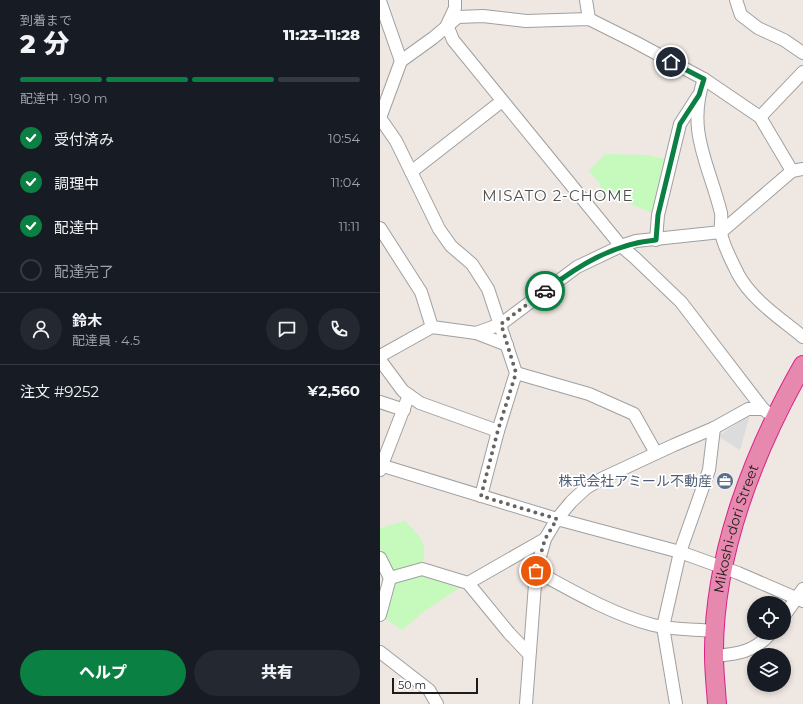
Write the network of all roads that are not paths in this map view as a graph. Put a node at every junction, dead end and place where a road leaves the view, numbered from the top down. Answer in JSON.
{"nodes":[{"id":1,"x":456,"y":0,"type":"edge"},
{"id":2,"x":586,"y":0,"type":"edge"},
{"id":3,"x":736,"y":0,"type":"edge"},
{"id":4,"x":380,"y":1,"type":"edge"},
{"id":5,"x":589,"y":19,"type":"junction"},
{"id":6,"x":447,"y":25,"type":"junction"},
{"id":7,"x":803,"y":53,"type":"edge"},
{"id":8,"x":401,"y":61,"type":"junction"},
{"id":9,"x":803,"y":72,"type":"edge"},
{"id":10,"x":704,"y":79,"type":"junction"},
{"id":11,"x":699,"y":95,"type":"junction"},
{"id":12,"x":502,"y":101,"type":"junction"},
{"id":13,"x":760,"y":117,"type":"junction"},
{"id":14,"x":380,"y":118,"type":"edge"},
{"id":15,"x":798,"y":170,"type":"edge"},
{"id":16,"x":410,"y":172,"type":"junction"},
{"id":17,"x":380,"y":228,"type":"edge"},
{"id":18,"x":721,"y":232,"type":"junction"},
{"id":19,"x":656,"y":240,"type":"junction"},
{"id":20,"x":620,"y":246,"type":"junction"},
{"id":21,"x":501,"y":324,"type":"junction"},
{"id":22,"x":432,"y":327,"type":"junction"},
{"id":23,"x":476,"y":333,"type":"junction"},
{"id":24,"x":803,"y":337,"type":"edge"},
{"id":25,"x":507,"y":345,"type":"junction"},
{"id":26,"x":380,"y":356,"type":"edge"},
{"id":27,"x":380,"y":360,"type":"edge"},
{"id":28,"x":803,"y":366,"type":"edge"},
{"id":29,"x":516,"y":373,"type":"junction"},
{"id":30,"x":409,"y":395,"type":"junction"},
{"id":31,"x":380,"y":402,"type":"edge"},
{"id":32,"x":404,"y":410,"type":"junction"},
{"id":33,"x":769,"y":413,"type":"junction"},
{"id":34,"x":714,"y":428,"type":"junction"},
{"id":35,"x":498,"y":430,"type":"junction"},
{"id":36,"x":656,"y":453,"type":"junction"},
{"id":37,"x":380,"y":467,"type":"edge"},
{"id":38,"x":481,"y":496,"type":"junction"},
{"id":39,"x":557,"y":519,"type":"junction"},
{"id":40,"x":545,"y":539,"type":"junction"},
{"id":41,"x":680,"y":552,"type":"junction"},
{"id":42,"x":380,"y":558,"type":"edge"},
{"id":43,"x":723,"y":567,"type":"junction"},
{"id":44,"x":536,"y":571,"type":"junction"},
{"id":45,"x":390,"y":578,"type":"junction"},
{"id":46,"x":468,"y":583,"type":"junction"},
{"id":47,"x":801,"y":596,"type":"edge"},
{"id":48,"x":791,"y":608,"type":"edge"},
{"id":49,"x":380,"y":615,"type":"edge"},
{"id":50,"x":663,"y":627,"type":"junction"},
{"id":51,"x":714,"y":631,"type":"junction"},
{"id":52,"x":765,"y":640,"type":"edge"},
{"id":53,"x":530,"y":650,"type":"junction"},
{"id":54,"x":380,"y":652,"type":"edge"},
{"id":55,"x":714,"y":656,"type":"junction"},
{"id":56,"x":438,"y":704,"type":"edge"},
{"id":57,"x":526,"y":704,"type":"edge"},
{"id":58,"x":676,"y":704,"type":"edge"},
{"id":59,"x":717,"y":704,"type":"edge"}],
"edges":[{"from":1,"to":6,"type":"street"},
{"from":2,"to":5,"type":"street"},
{"from":3,"to":7,"type":"street"},
{"from":4,"to":8,"type":"street"},
{"from":5,"to":6,"type":"street"},
{"from":5,"to":10,"type":"street"},
{"from":6,"to":8,"type":"street"},
{"from":6,"to":12,"type":"street"},
{"from":8,"to":14,"type":"street"},
{"from":9,"to":13,"type":"street"},
{"from":10,"to":11,"type":"street"},
{"from":10,"to":13,"type":"street"},
{"from":11,"to":18,"type":"street"},
{"from":11,"to":19,"type":"street"},
{"from":12,"to":16,"type":"street"},
{"from":12,"to":20,"type":"street"},
{"from":13,"to":15,"type":"street"},
{"from":14,"to":16,"type":"street"},
{"from":15,"to":18,"type":"street"},
{"from":16,"to":21,"type":"street"},
{"from":17,"to":22,"type":"street"},
{"from":18,"to":19,"type":"street"},
{"from":18,"to":24,"type":"street"},
{"from":19,"to":20,"type":"street"},
{"from":20,"to":21,"type":"street"},
{"from":20,"to":33,"type":"street"},
{"from":21,"to":23,"type":"street"},
{"from":21,"to":25,"type":"street"},
{"from":22,"to":23,"type":"street"},
{"from":22,"to":26,"type":"street"},
{"from":23,"to":25,"type":"street"},
{"from":25,"to":29,"type":"street"},
{"from":27,"to":30,"type":"street"},
{"from":28,"to":33,"type":"highway","name":"Mikoshi-dori Street"},
{"from":29,"to":35,"type":"street"},
{"from":29,"to":36,"type":"street"},
{"from":30,"to":32,"type":"street"},
{"from":30,"to":35,"type":"street"},
{"from":31,"to":32,"type":"street"},
{"from":32,"to":37,"type":"street"},
{"from":33,"to":34,"type":"street"},
{"from":33,"to":43,"type":"highway","name":"Mikoshi-dori Street"},
{"from":34,"to":36,"type":"street"},
{"from":34,"to":41,"type":"street"},
{"from":35,"to":38,"type":"street"},
{"from":36,"to":39,"type":"street"},
{"from":37,"to":38,"type":"street"},
{"from":38,"to":39,"type":"street"},
{"from":39,"to":40,"type":"street"},
{"from":39,"to":41,"type":"street"},
{"from":40,"to":44,"type":"street"},
{"from":40,"to":46,"type":"street"},
{"from":41,"to":43,"type":"street"},
{"from":41,"to":50,"type":"street"},
{"from":42,"to":45,"type":"street"},
{"from":43,"to":47,"type":"street"},
{"from":43,"to":51,"type":"highway","name":"Mikoshi-dori Street"},
{"from":44,"to":50,"type":"street"},
{"from":44,"to":53,"type":"street"},
{"from":45,"to":46,"type":"street"},
{"from":45,"to":49,"type":"street"},
{"from":46,"to":53,"type":"street"},
{"from":47,"to":48,"type":"street"},
{"from":50,"to":51,"type":"street"},
{"from":50,"to":58,"type":"street"},
{"from":51,"to":55,"type":"highway","name":"Mikoshi-dori Street"},
{"from":52,"to":55,"type":"street"},
{"from":53,"to":57,"type":"street"},
{"from":54,"to":56,"type":"street"},
{"from":55,"to":59,"type":"highway","name":"Mikoshi-dori Street"}]}
